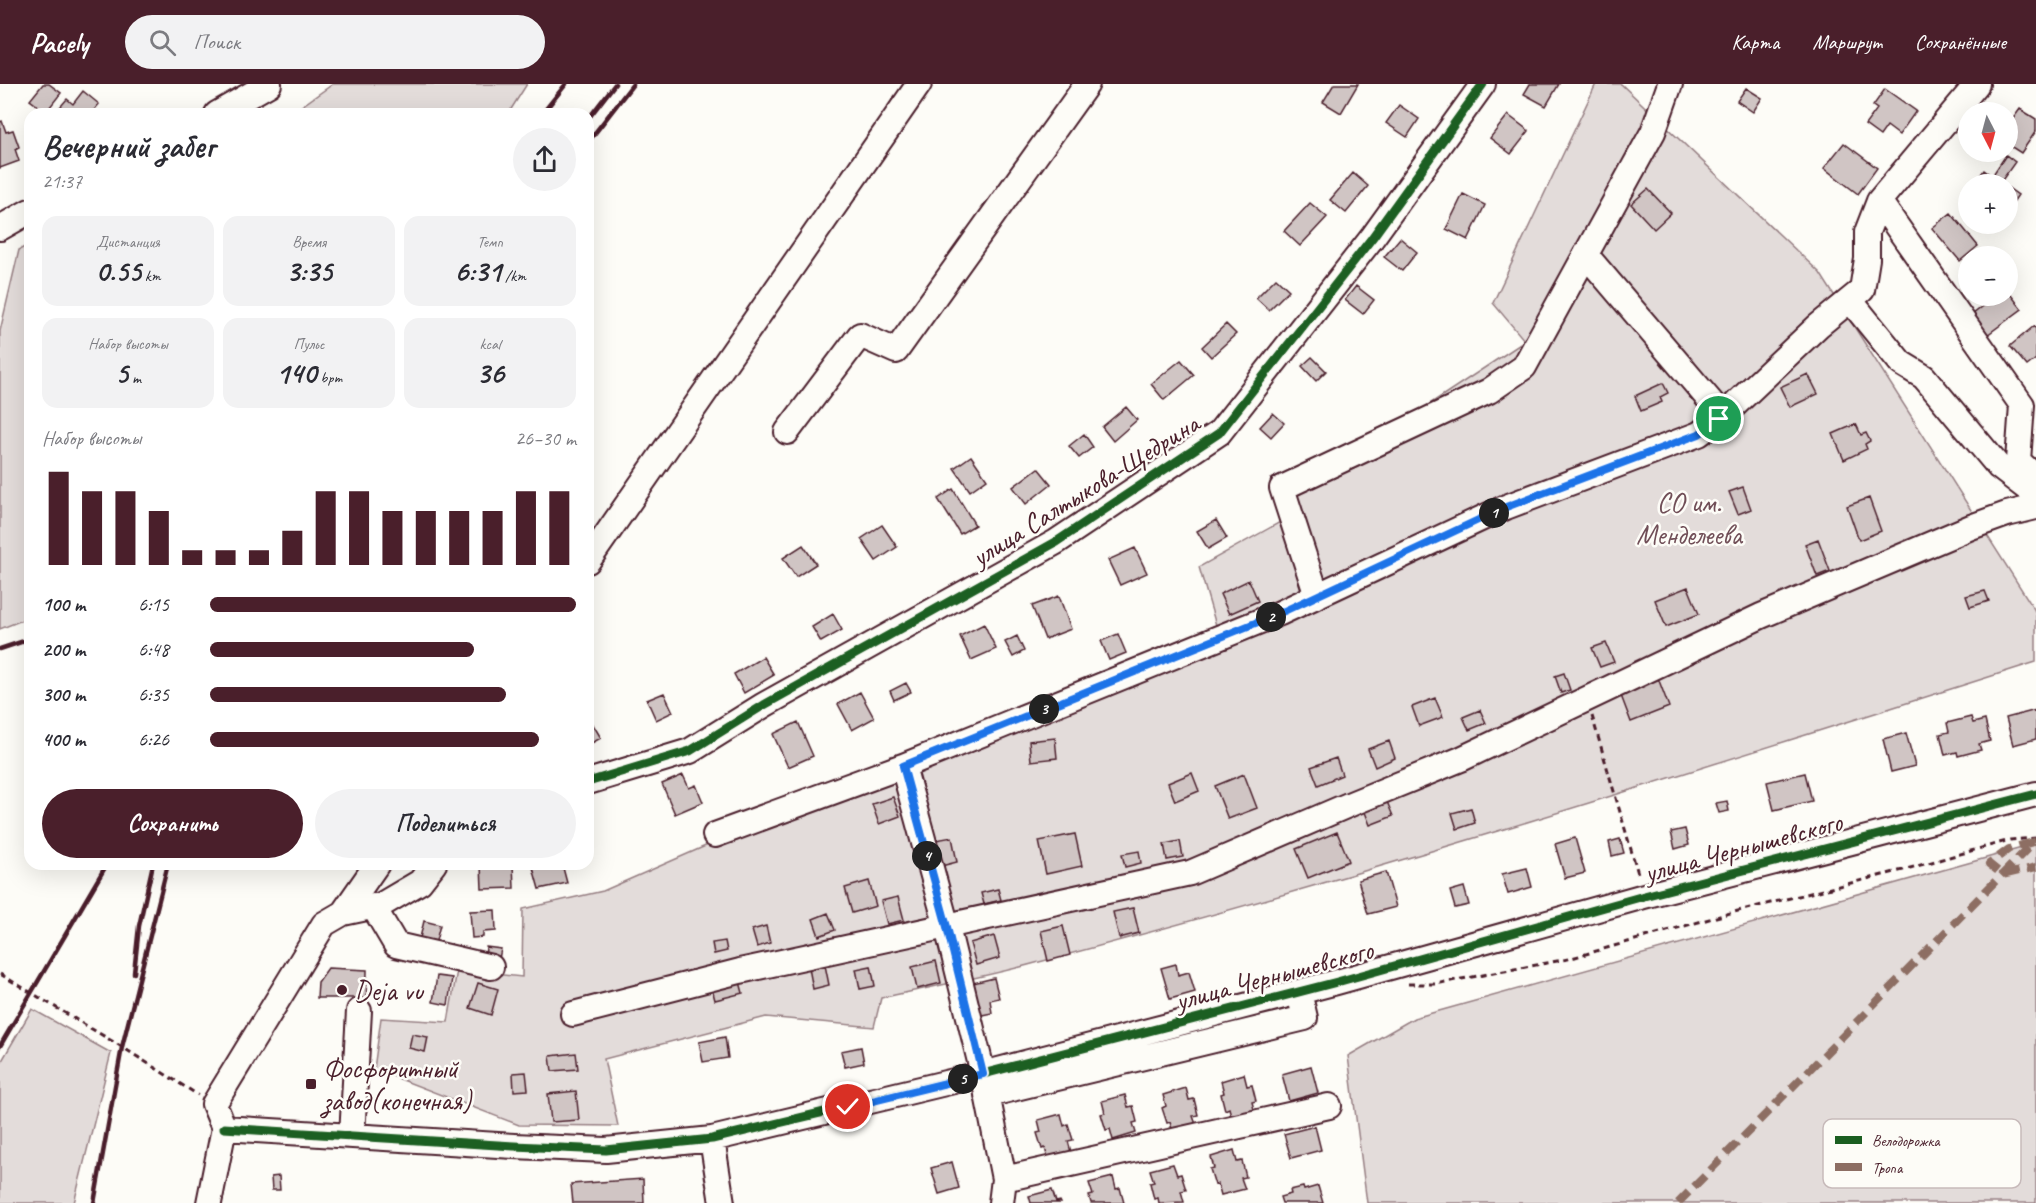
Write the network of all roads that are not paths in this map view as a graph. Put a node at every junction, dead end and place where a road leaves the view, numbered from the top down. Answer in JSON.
{"nodes":[{"id":1,"x":269,"y":84,"type":"edge"},
{"id":2,"x":919,"y":84,"type":"edge"},
{"id":3,"x":1087,"y":84,"type":"edge"},
{"id":4,"x":1483,"y":84,"type":"edge"},
{"id":5,"x":1670,"y":84,"type":"edge"},
{"id":6,"x":1977,"y":84,"type":"edge"},
{"id":7,"x":227,"y":108,"type":"edge"},
{"id":8,"x":1879,"y":201,"type":"junction"},
{"id":9,"x":24,"y":214,"type":"edge"},
{"id":10,"x":0,"y":228,"type":"edge"},
{"id":11,"x":1586,"y":255,"type":"junction"},
{"id":12,"x":1850,"y":300,"type":"junction"},
{"id":13,"x":2029,"y":407,"type":"edge"},
{"id":14,"x":1723,"y":416,"type":"junction"},
{"id":15,"x":787,"y":432,"type":"dead end"},
{"id":16,"x":2036,"y":477,"type":"edge"},
{"id":17,"x":2036,"y":491,"type":"edge"},
{"id":18,"x":2036,"y":507,"type":"edge"},
{"id":19,"x":594,"y":552,"type":"edge"},
{"id":20,"x":1317,"y":596,"type":"junction"},
{"id":21,"x":903,"y":766,"type":"junction"},
{"id":22,"x":594,"y":780,"type":"edge"},
{"id":23,"x":2036,"y":794,"type":"edge"},
{"id":24,"x":715,"y":835,"type":"dead end"},
{"id":25,"x":373,"y":870,"type":"edge"},
{"id":26,"x":429,"y":870,"type":"edge"},
{"id":27,"x":373,"y":906,"type":"junction"},
{"id":28,"x":344,"y":913,"type":"junction"},
{"id":29,"x":947,"y":927,"type":"junction"},
{"id":30,"x":491,"y":968,"type":"dead end"},
{"id":31,"x":1299,"y":992,"type":"junction"},
{"id":32,"x":359,"y":1011,"type":"dead end"},
{"id":33,"x":573,"y":1014,"type":"dead end"},
{"id":34,"x":1132,"y":1035,"type":"junction"},
{"id":35,"x":1138,"y":1059,"type":"junction"},
{"id":36,"x":985,"y":1085,"type":"junction"},
{"id":37,"x":1329,"y":1106,"type":"dead end"},
{"id":38,"x":224,"y":1128,"type":"junction"},
{"id":39,"x":352,"y":1136,"type":"junction"},
{"id":40,"x":712,"y":1139,"type":"junction"},
{"id":41,"x":1004,"y":1179,"type":"junction"},
{"id":42,"x":209,"y":1203,"type":"edge"},
{"id":43,"x":722,"y":1203,"type":"edge"},
{"id":44,"x":1001,"y":1203,"type":"edge"}],
"edges":[{"from":1,"to":7,"type":"street"},
{"from":2,"to":19,"type":"street"},
{"from":3,"to":15,"type":"street"},
{"from":4,"to":22,"type":"street","name":"улица Салтыкова-Щедрина"},
{"from":5,"to":11,"type":"street"},
{"from":6,"to":8,"type":"street"},
{"from":8,"to":12,"type":"street"},
{"from":8,"to":13,"type":"street"},
{"from":9,"to":10,"type":"street"},
{"from":11,"to":14,"type":"street"},
{"from":11,"to":20,"type":"street"},
{"from":12,"to":14,"type":"street"},
{"from":12,"to":17,"type":"street"},
{"from":13,"to":16,"type":"street"},
{"from":14,"to":20,"type":"street"},
{"from":18,"to":29,"type":"street"},
{"from":20,"to":21,"type":"street"},
{"from":21,"to":24,"type":"street"},
{"from":21,"to":29,"type":"street"},
{"from":23,"to":31,"type":"street","name":"улица Чернышевского"},
{"from":25,"to":28,"type":"street"},
{"from":26,"to":27,"type":"street"},
{"from":27,"to":28,"type":"street"},
{"from":27,"to":30,"type":"street"},
{"from":28,"to":38,"type":"street"},
{"from":29,"to":33,"type":"street"},
{"from":29,"to":36,"type":"street"},
{"from":31,"to":34,"type":"street","name":"улица Чернышевского"},
{"from":31,"to":35,"type":"street"},
{"from":32,"to":39,"type":"street"},
{"from":34,"to":35,"type":"street"},
{"from":34,"to":36,"type":"street","name":"улица Чернышевского"},
{"from":35,"to":36,"type":"street"},
{"from":36,"to":40,"type":"street","name":"улица Чернышевского"},
{"from":36,"to":41,"type":"street"},
{"from":37,"to":41,"type":"street"},
{"from":38,"to":39,"type":"street","name":"улица Чернышевского"},
{"from":38,"to":42,"type":"street"},
{"from":39,"to":40,"type":"street","name":"улица Чернышевского"},
{"from":40,"to":43,"type":"street"},
{"from":41,"to":44,"type":"street"}]}
